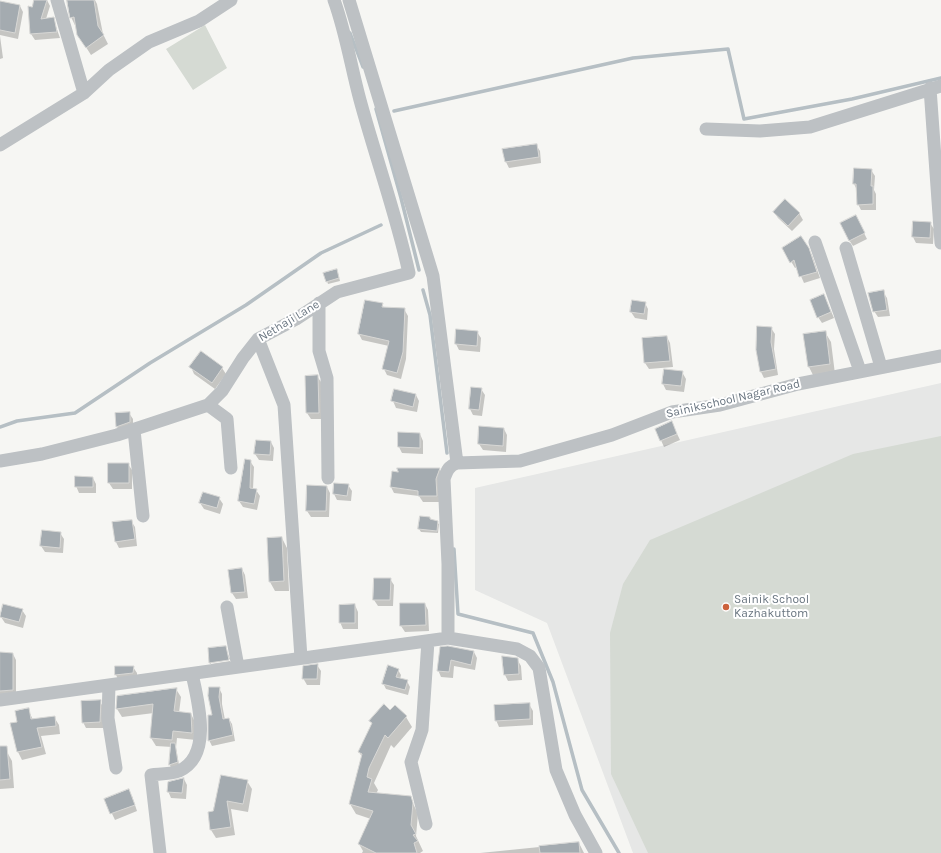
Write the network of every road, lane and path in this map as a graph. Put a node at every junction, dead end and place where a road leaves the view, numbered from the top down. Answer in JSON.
{"nodes":[{"id":1,"x":57,"y":0,"type":"edge"},
{"id":2,"x":231,"y":0,"type":"edge"},
{"id":3,"x":334,"y":0,"type":"edge"},
{"id":4,"x":349,"y":0,"type":"edge"},
{"id":5,"x":936,"y":87,"type":"edge"},
{"id":6,"x":84,"y":93,"type":"junction"},
{"id":7,"x":706,"y":129,"type":"dead end"},
{"id":8,"x":0,"y":145,"type":"edge"},
{"id":9,"x":815,"y":242,"type":"dead end"},
{"id":10,"x":941,"y":243,"type":"edge"},
{"id":11,"x":846,"y":248,"type":"dead end"},
{"id":12,"x":320,"y":303,"type":"junction"},
{"id":13,"x":258,"y":339,"type":"junction"},
{"id":14,"x":941,"y":356,"type":"edge"},
{"id":15,"x":881,"y":367,"type":"junction"},
{"id":16,"x":860,"y":371,"type":"junction"},
{"id":17,"x":208,"y":405,"type":"junction"},
{"id":18,"x":134,"y":430,"type":"junction"},
{"id":19,"x":0,"y":461,"type":"edge"},
{"id":20,"x":457,"y":463,"type":"junction"},
{"id":21,"x":231,"y":468,"type":"dead end"},
{"id":22,"x":328,"y":478,"type":"dead end"},
{"id":23,"x":143,"y":516,"type":"dead end"},
{"id":24,"x":227,"y":607,"type":"dead end"},
{"id":25,"x":448,"y":638,"type":"junction"},
{"id":26,"x":428,"y":641,"type":"junction"},
{"id":27,"x":302,"y":658,"type":"junction"},
{"id":28,"x":238,"y":667,"type":"junction"},
{"id":29,"x":192,"y":674,"type":"junction"},
{"id":30,"x":109,"y":685,"type":"junction"},
{"id":31,"x":0,"y":700,"type":"edge"},
{"id":32,"x":116,"y":768,"type":"dead end"},
{"id":33,"x":426,"y":824,"type":"dead end"},
{"id":34,"x":160,"y":853,"type":"edge"},
{"id":35,"x":596,"y":853,"type":"edge"}],
"edges":[{"from":1,"to":6,"type":"street"},
{"from":2,"to":6,"type":"street"},
{"from":3,"to":12,"type":"street","name":"Nethaji Lane"},
{"from":4,"to":20,"type":"street"},
{"from":5,"to":7,"type":"street"},
{"from":5,"to":10,"type":"street"},
{"from":6,"to":8,"type":"street"},
{"from":9,"to":16,"type":"street"},
{"from":11,"to":15,"type":"street"},
{"from":12,"to":13,"type":"street","name":"Nethaji Lane"},
{"from":12,"to":22,"type":"street"},
{"from":13,"to":17,"type":"street","name":"Nethaji Lane"},
{"from":13,"to":27,"type":"street"},
{"from":14,"to":15,"type":"street","name":"Sainikschool Nagar Road"},
{"from":15,"to":16,"type":"street","name":"Sainikschool Nagar Road"},
{"from":16,"to":20,"type":"street","name":"Sainikschool Nagar Road"},
{"from":17,"to":18,"type":"street","name":"Nethaji Lane"},
{"from":17,"to":21,"type":"street"},
{"from":18,"to":19,"type":"street","name":"Nethaji Lane"},
{"from":18,"to":23,"type":"street"},
{"from":20,"to":25,"type":"street"},
{"from":24,"to":28,"type":"street"},
{"from":25,"to":26,"type":"street"},
{"from":25,"to":35,"type":"street"},
{"from":26,"to":27,"type":"street"},
{"from":26,"to":33,"type":"street"},
{"from":27,"to":28,"type":"street"},
{"from":28,"to":29,"type":"street"},
{"from":29,"to":30,"type":"street"},
{"from":29,"to":34,"type":"street"},
{"from":30,"to":31,"type":"street"},
{"from":30,"to":32,"type":"street"}]}
